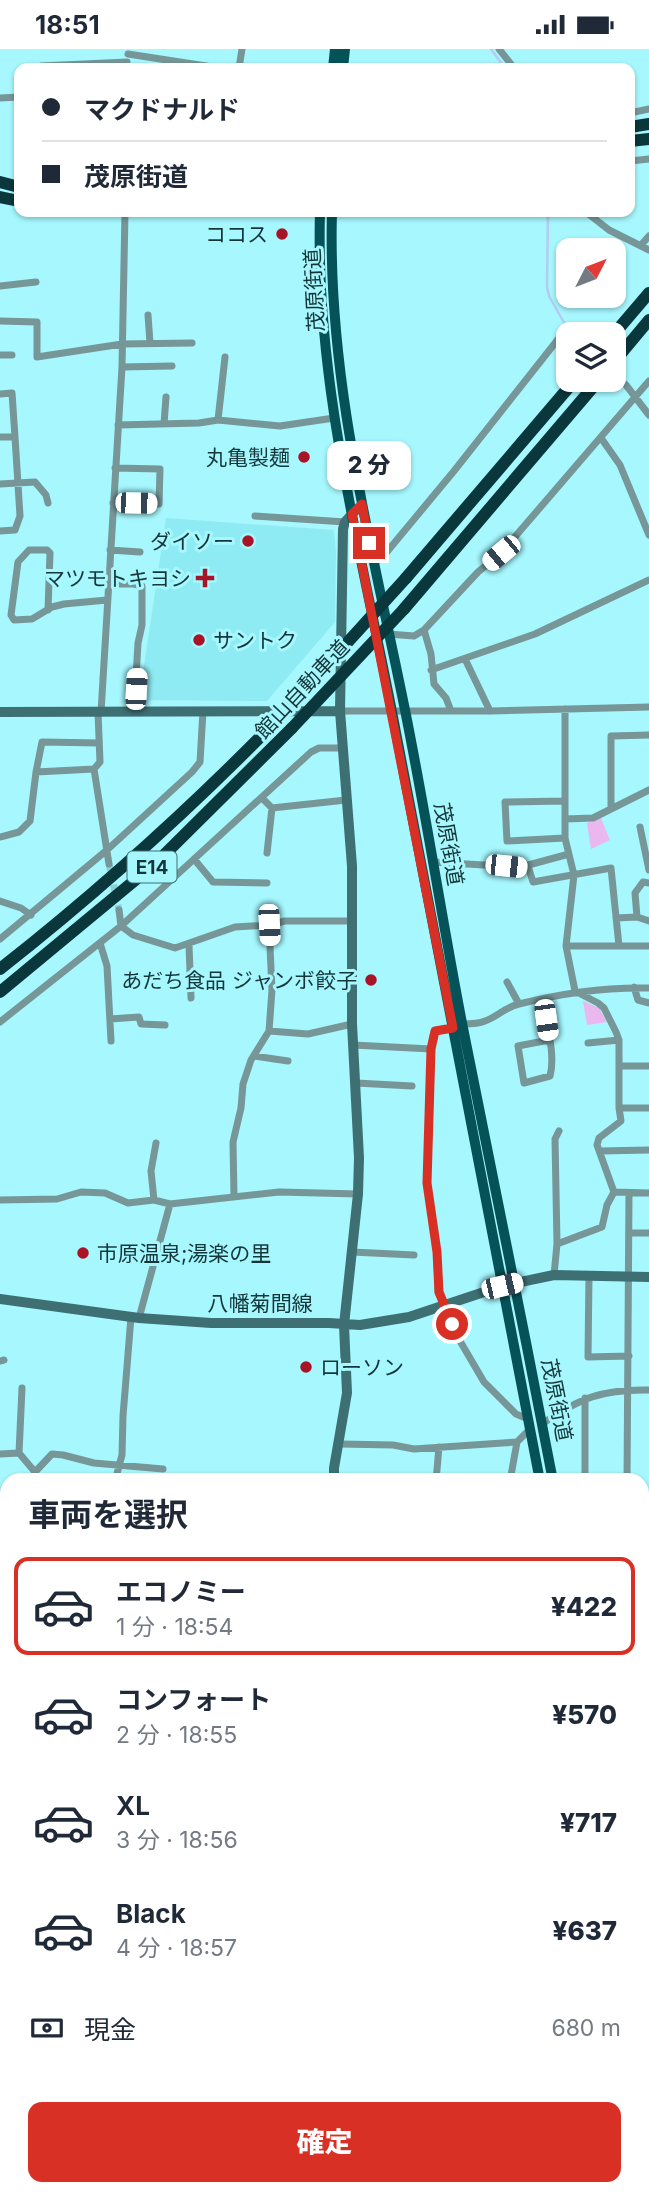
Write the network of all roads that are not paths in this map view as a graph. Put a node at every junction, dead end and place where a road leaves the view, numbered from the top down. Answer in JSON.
{"nodes":[{"id":1,"x":499,"y":49,"type":"edge"},
{"id":2,"x":128,"y":58,"type":"edge"},
{"id":3,"x":74,"y":63,"type":"edge"},
{"id":4,"x":174,"y":63,"type":"edge"},
{"id":5,"x":510,"y":63,"type":"edge"},
{"id":6,"x":125,"y":217,"type":"edge"},
{"id":7,"x":320,"y":217,"type":"edge"},
{"id":8,"x":332,"y":217,"type":"edge"},
{"id":9,"x":592,"y":217,"type":"edge"},
{"id":10,"x":649,"y":236,"type":"edge"},
{"id":11,"x":641,"y":245,"type":"junction"},
{"id":12,"x":649,"y":250,"type":"edge"},
{"id":13,"x":36,"y":282,"type":"dead end"},
{"id":14,"x":0,"y":286,"type":"edge"},
{"id":15,"x":649,"y":293,"type":"edge"},
{"id":16,"x":148,"y":315,"type":"dead end"},
{"id":17,"x":649,"y":320,"type":"edge"},
{"id":18,"x":0,"y":321,"type":"edge"},
{"id":19,"x":624,"y":322,"type":"edge"},
{"id":20,"x":192,"y":342,"type":"dead end"},
{"id":21,"x":556,"y":342,"type":"edge"},
{"id":22,"x":150,"y":343,"type":"junction"},
{"id":23,"x":122,"y":344,"type":"junction"},
{"id":24,"x":626,"y":348,"type":"edge"},
{"id":25,"x":0,"y":355,"type":"edge"},
{"id":26,"x":12,"y":355,"type":"dead end"},
{"id":27,"x":225,"y":357,"type":"dead end"},
{"id":28,"x":172,"y":366,"type":"dead end"},
{"id":29,"x":122,"y":367,"type":"junction"},
{"id":30,"x":649,"y":381,"type":"edge"},
{"id":31,"x":626,"y":385,"type":"tunnel mouth"},
{"id":32,"x":565,"y":392,"type":"edge"},
{"id":33,"x":589,"y":392,"type":"edge"},
{"id":34,"x":0,"y":394,"type":"edge"},
{"id":35,"x":166,"y":397,"type":"dead end"},
{"id":36,"x":636,"y":398,"type":"junction"},
{"id":37,"x":649,"y":415,"type":"edge"},
{"id":38,"x":334,"y":418,"type":"junction"},
{"id":39,"x":218,"y":420,"type":"junction"},
{"id":40,"x":163,"y":424,"type":"junction"},
{"id":41,"x":118,"y":425,"type":"junction"},
{"id":42,"x":0,"y":437,"type":"edge"},
{"id":43,"x":15,"y":437,"type":"junction"},
{"id":44,"x":601,"y":439,"type":"junction"},
{"id":45,"x":115,"y":468,"type":"junction"},
{"id":46,"x":18,"y":483,"type":"junction"},
{"id":47,"x":0,"y":484,"type":"edge"},
{"id":48,"x":48,"y":503,"type":"dead end"},
{"id":49,"x":113,"y":503,"type":"junction"},
{"id":50,"x":362,"y":504,"type":"junction"},
{"id":51,"x":255,"y":516,"type":"dead end"},
{"id":52,"x":349,"y":518,"type":"junction"},
{"id":53,"x":0,"y":530,"type":"edge"},
{"id":54,"x":649,"y":535,"type":"edge"},
{"id":55,"x":110,"y":549,"type":"junction"},
{"id":56,"x":140,"y":552,"type":"dead end"},
{"id":57,"x":373,"y":562,"type":"junction"},
{"id":58,"x":649,"y":580,"type":"edge"},
{"id":59,"x":108,"y":584,"type":"junction"},
{"id":60,"x":107,"y":600,"type":"junction"},
{"id":61,"x":48,"y":610,"type":"junction"},
{"id":62,"x":424,"y":630,"type":"junction"},
{"id":63,"x":388,"y":634,"type":"junction"},
{"id":64,"x":465,"y":659,"type":"junction"},
{"id":65,"x":432,"y":670,"type":"junction"},
{"id":66,"x":649,"y":707,"type":"edge"},
{"id":67,"x":565,"y":709,"type":"junction"},
{"id":68,"x":203,"y":711,"type":"junction"},
{"id":69,"x":340,"y":711,"type":"junction"},
{"id":70,"x":392,"y":711,"type":"junction"},
{"id":71,"x":405,"y":711,"type":"junction"},
{"id":72,"x":452,"y":711,"type":"junction"},
{"id":73,"x":490,"y":711,"type":"junction"},
{"id":74,"x":0,"y":712,"type":"edge"},
{"id":75,"x":99,"y":712,"type":"junction"},
{"id":76,"x":134,"y":712,"type":"junction"},
{"id":77,"x":649,"y":735,"type":"edge"},
{"id":78,"x":99,"y":743,"type":"junction"},
{"id":79,"x":341,"y":748,"type":"junction"},
{"id":80,"x":94,"y":769,"type":"junction"},
{"id":81,"x":36,"y":772,"type":"junction"},
{"id":82,"x":649,"y":790,"type":"edge"},
{"id":83,"x":262,"y":798,"type":"junction"},
{"id":84,"x":346,"y":800,"type":"junction"},
{"id":85,"x":564,"y":801,"type":"junction"},
{"id":86,"x":272,"y":808,"type":"junction"},
{"id":87,"x":611,"y":808,"type":"junction"},
{"id":88,"x":565,"y":819,"type":"junction"},
{"id":89,"x":640,"y":827,"type":"dead end"},
{"id":90,"x":0,"y":837,"type":"edge"},
{"id":91,"x":565,"y":838,"type":"junction"},
{"id":92,"x":107,"y":850,"type":"junction"},
{"id":93,"x":267,"y":853,"type":"dead end"},
{"id":94,"x":569,"y":854,"type":"junction"},
{"id":95,"x":194,"y":859,"type":"junction"},
{"id":96,"x":432,"y":862,"type":"junction"},
{"id":97,"x":109,"y":864,"type":"tunnel mouth"},
{"id":98,"x":528,"y":866,"type":"junction"},
{"id":99,"x":649,"y":870,"type":"edge"},
{"id":100,"x":574,"y":875,"type":"junction"},
{"id":101,"x":267,"y":883,"type":"dead end"},
{"id":102,"x":649,"y":883,"type":"edge"},
{"id":103,"x":0,"y":901,"type":"edge"},
{"id":104,"x":119,"y":910,"type":"tunnel mouth"},
{"id":105,"x":31,"y":915,"type":"junction"},
{"id":106,"x":637,"y":917,"type":"junction"},
{"id":107,"x":616,"y":918,"type":"junction"},
{"id":108,"x":351,"y":921,"type":"junction"},
{"id":109,"x":649,"y":921,"type":"edge"},
{"id":110,"x":269,"y":925,"type":"junction"},
{"id":111,"x":121,"y":926,"type":"junction"},
{"id":112,"x":0,"y":939,"type":"edge"},
{"id":113,"x":100,"y":943,"type":"junction"},
{"id":114,"x":189,"y":945,"type":"junction"},
{"id":115,"x":566,"y":946,"type":"junction"},
{"id":116,"x":619,"y":946,"type":"junction"},
{"id":117,"x":649,"y":946,"type":"edge"},
{"id":118,"x":0,"y":969,"type":"edge"},
{"id":119,"x":507,"y":982,"type":"dead end"},
{"id":120,"x":634,"y":988,"type":"junction"},
{"id":121,"x":649,"y":988,"type":"edge"},
{"id":122,"x":575,"y":991,"type":"junction"},
{"id":123,"x":0,"y":992,"type":"edge"},
{"id":124,"x":191,"y":998,"type":"dead end"},
{"id":125,"x":542,"y":1000,"type":"junction"},
{"id":126,"x":649,"y":1003,"type":"edge"},
{"id":127,"x":519,"y":1004,"type":"junction"},
{"id":128,"x":110,"y":1019,"type":"junction"},
{"id":129,"x":0,"y":1022,"type":"edge"},
{"id":130,"x":352,"y":1024,"type":"junction"},
{"id":131,"x":165,"y":1025,"type":"dead end"},
{"id":132,"x":458,"y":1026,"type":"junction"},
{"id":133,"x":269,"y":1031,"type":"junction"},
{"id":134,"x":549,"y":1040,"type":"junction"},
{"id":135,"x":619,"y":1040,"type":"junction"},
{"id":136,"x":111,"y":1041,"type":"dead end"},
{"id":137,"x":588,"y":1043,"type":"dead end"},
{"id":138,"x":353,"y":1045,"type":"junction"},
{"id":139,"x":431,"y":1049,"type":"junction"},
{"id":140,"x":254,"y":1056,"type":"junction"},
{"id":141,"x":288,"y":1061,"type":"dead end"},
{"id":142,"x":620,"y":1066,"type":"junction"},
{"id":143,"x":649,"y":1066,"type":"edge"},
{"id":144,"x":356,"y":1083,"type":"junction"},
{"id":145,"x":412,"y":1086,"type":"dead end"},
{"id":146,"x":619,"y":1108,"type":"junction"},
{"id":147,"x":649,"y":1108,"type":"edge"},
{"id":148,"x":559,"y":1131,"type":"dead end"},
{"id":149,"x":156,"y":1143,"type":"dead end"},
{"id":150,"x":649,"y":1150,"type":"edge"},
{"id":151,"x":600,"y":1151,"type":"junction"},
{"id":152,"x":614,"y":1192,"type":"junction"},
{"id":153,"x":629,"y":1193,"type":"junction"},
{"id":154,"x":649,"y":1193,"type":"edge"},
{"id":155,"x":358,"y":1194,"type":"junction"},
{"id":156,"x":234,"y":1196,"type":"junction"},
{"id":157,"x":0,"y":1200,"type":"edge"},
{"id":158,"x":154,"y":1200,"type":"junction"},
{"id":159,"x":170,"y":1205,"type":"junction"},
{"id":160,"x":630,"y":1233,"type":"junction"},
{"id":161,"x":649,"y":1233,"type":"edge"},
{"id":162,"x":557,"y":1244,"type":"junction"},
{"id":163,"x":352,"y":1252,"type":"junction"},
{"id":164,"x":414,"y":1255,"type":"dead end"},
{"id":165,"x":554,"y":1275,"type":"junction"},
{"id":166,"x":589,"y":1275,"type":"junction"},
{"id":167,"x":630,"y":1277,"type":"junction"},
{"id":168,"x":649,"y":1277,"type":"edge"},
{"id":169,"x":516,"y":1283,"type":"junction"},
{"id":170,"x":502,"y":1286,"type":"junction"},
{"id":171,"x":0,"y":1300,"type":"edge"},
{"id":172,"x":444,"y":1306,"type":"junction"},
{"id":173,"x":135,"y":1318,"type":"junction"},
{"id":174,"x":344,"y":1325,"type":"junction"},
{"id":175,"x":629,"y":1356,"type":"junction"},
{"id":176,"x":22,"y":1388,"type":"dead end"},
{"id":177,"x":628,"y":1390,"type":"junction"},
{"id":178,"x":649,"y":1390,"type":"edge"},
{"id":179,"x":585,"y":1398,"type":"junction"},
{"id":180,"x":529,"y":1424,"type":"junction"},
{"id":181,"x":542,"y":1424,"type":"junction"},
{"id":182,"x":517,"y":1442,"type":"junction"},
{"id":183,"x":340,"y":1444,"type":"junction"},
{"id":184,"x":439,"y":1447,"type":"junction"},
{"id":185,"x":19,"y":1453,"type":"junction"},
{"id":186,"x":0,"y":1454,"type":"edge"},
{"id":187,"x":119,"y":1465,"type":"junction"},
{"id":188,"x":163,"y":1469,"type":"dead end"},
{"id":189,"x":33,"y":1473,"type":"edge"},
{"id":190,"x":37,"y":1473,"type":"edge"},
{"id":191,"x":117,"y":1473,"type":"edge"},
{"id":192,"x":334,"y":1473,"type":"edge"},
{"id":193,"x":437,"y":1473,"type":"edge"},
{"id":194,"x":511,"y":1473,"type":"edge"},
{"id":195,"x":538,"y":1473,"type":"edge"},
{"id":196,"x":551,"y":1473,"type":"edge"},
{"id":197,"x":585,"y":1473,"type":"edge"},
{"id":198,"x":627,"y":1473,"type":"edge"}],
"edges":[{"from":1,"to":5,"type":"street"},
{"from":2,"to":3,"type":"street"},
{"from":2,"to":4,"type":"street"},
{"from":6,"to":23,"type":"street"},
{"from":7,"to":38,"type":"main road","name":"茂原街道"},
{"from":8,"to":50,"type":"main road","name":"茂原街道"},
{"from":9,"to":11,"type":"street"},
{"from":10,"to":11,"type":"street"},
{"from":11,"to":12,"type":"street"},
{"from":13,"to":14,"type":"street"},
{"from":15,"to":19,"type":"highway"},
{"from":16,"to":22,"type":"street"},
{"from":17,"to":24,"type":"highway"},
{"from":18,"to":23,"type":"street"},
{"from":20,"to":22,"type":"street"},
{"from":21,"to":57,"type":"street"},
{"from":22,"to":23,"type":"street"},
{"from":23,"to":29,"type":"street"},
{"from":25,"to":26,"type":"street"},
{"from":27,"to":39,"type":"street"},
{"from":28,"to":29,"type":"street"},
{"from":29,"to":41,"type":"street"},
{"from":30,"to":36,"type":"street"},
{"from":31,"to":36,"type":"street"},
{"from":32,"to":118,"type":"highway","name":"館山自動車道","number":"E14","bridge":true},
{"from":33,"to":123,"type":"highway","name":"館山自動車道","number":"E14","bridge":true},
{"from":34,"to":43,"type":"street"},
{"from":35,"to":40,"type":"street"},
{"from":36,"to":37,"type":"street"},
{"from":36,"to":44,"type":"street"},
{"from":38,"to":39,"type":"street"},
{"from":38,"to":52,"type":"main road","name":"茂原街道"},
{"from":39,"to":40,"type":"street"},
{"from":40,"to":41,"type":"street"},
{"from":41,"to":45,"type":"street"},
{"from":42,"to":43,"type":"street"},
{"from":43,"to":46,"type":"street"},
{"from":44,"to":54,"type":"street"},
{"from":44,"to":62,"type":"street"},
{"from":45,"to":49,"type":"street"},
{"from":45,"to":49,"type":"street"},
{"from":46,"to":47,"type":"street"},
{"from":46,"to":48,"type":"street"},
{"from":46,"to":53,"type":"street"},
{"from":49,"to":55,"type":"street"},
{"from":50,"to":52,"type":"street"},
{"from":50,"to":57,"type":"main road","name":"茂原街道"},
{"from":51,"to":52,"type":"street"},
{"from":52,"to":69,"type":"street"},
{"from":52,"to":70,"type":"main road","name":"茂原街道"},
{"from":55,"to":56,"type":"street"},
{"from":55,"to":59,"type":"street"},
{"from":57,"to":63,"type":"main road","name":"茂原街道"},
{"from":58,"to":64,"type":"street"},
{"from":59,"to":60,"type":"street"},
{"from":59,"to":76,"type":"street"},
{"from":60,"to":61,"type":"street"},
{"from":60,"to":75,"type":"street"},
{"from":61,"to":61,"type":"street"},
{"from":62,"to":63,"type":"street"},
{"from":62,"to":65,"type":"street"},
{"from":63,"to":71,"type":"main road","name":"茂原街道"},
{"from":64,"to":65,"type":"street"},
{"from":64,"to":73,"type":"street"},
{"from":65,"to":72,"type":"street"},
{"from":66,"to":67,"type":"street"},
{"from":67,"to":73,"type":"street"},
{"from":67,"to":85,"type":"street"},
{"from":68,"to":69,"type":"street"},
{"from":68,"to":76,"type":"street"},
{"from":68,"to":92,"type":"street"},
{"from":69,"to":70,"type":"street"},
{"from":69,"to":79,"type":"street"},
{"from":70,"to":71,"type":"street"},
{"from":70,"to":132,"type":"main road","name":"茂原街道"},
{"from":71,"to":72,"type":"street"},
{"from":71,"to":96,"type":"main road","name":"茂原街道"},
{"from":72,"to":73,"type":"street"},
{"from":74,"to":75,"type":"street"},
{"from":75,"to":76,"type":"street"},
{"from":75,"to":78,"type":"street"},
{"from":77,"to":87,"type":"street"},
{"from":78,"to":80,"type":"street"},
{"from":78,"to":81,"type":"street"},
{"from":79,"to":83,"type":"street"},
{"from":79,"to":84,"type":"street"},
{"from":80,"to":81,"type":"street"},
{"from":80,"to":92,"type":"street"},
{"from":81,"to":90,"type":"street"},
{"from":82,"to":87,"type":"street"},
{"from":83,"to":86,"type":"street"},
{"from":83,"to":95,"type":"street"},
{"from":84,"to":86,"type":"street"},
{"from":84,"to":108,"type":"street"},
{"from":85,"to":88,"type":"street"},
{"from":85,"to":91,"type":"street"},
{"from":86,"to":93,"type":"street"},
{"from":87,"to":88,"type":"street"},
{"from":88,"to":91,"type":"street"},
{"from":89,"to":99,"type":"street"},
{"from":91,"to":94,"type":"street"},
{"from":92,"to":97,"type":"street"},
{"from":92,"to":105,"type":"street"},
{"from":94,"to":98,"type":"street"},
{"from":94,"to":100,"type":"street"},
{"from":95,"to":101,"type":"street"},
{"from":95,"to":111,"type":"street"},
{"from":96,"to":98,"type":"street"},
{"from":96,"to":132,"type":"main road","name":"茂原街道"},
{"from":98,"to":100,"type":"street"},
{"from":100,"to":107,"type":"street"},
{"from":100,"to":115,"type":"street"},
{"from":102,"to":106,"type":"street"},
{"from":103,"to":105,"type":"street"},
{"from":104,"to":111,"type":"street"},
{"from":105,"to":112,"type":"street"},
{"from":106,"to":107,"type":"street"},
{"from":106,"to":109,"type":"street"},
{"from":107,"to":116,"type":"street"},
{"from":108,"to":110,"type":"street"},
{"from":108,"to":130,"type":"street"},
{"from":110,"to":114,"type":"street"},
{"from":110,"to":133,"type":"street"},
{"from":111,"to":113,"type":"street"},
{"from":111,"to":114,"type":"street"},
{"from":113,"to":128,"type":"street"},
{"from":113,"to":129,"type":"street"},
{"from":114,"to":124,"type":"street"},
{"from":115,"to":116,"type":"street"},
{"from":115,"to":122,"type":"street"},
{"from":116,"to":117,"type":"street"},
{"from":119,"to":127,"type":"street"},
{"from":120,"to":121,"type":"street"},
{"from":120,"to":122,"type":"street"},
{"from":120,"to":126,"type":"street"},
{"from":122,"to":125,"type":"street"},
{"from":122,"to":135,"type":"street"},
{"from":125,"to":127,"type":"street"},
{"from":125,"to":134,"type":"street"},
{"from":127,"to":132,"type":"street"},
{"from":128,"to":131,"type":"street"},
{"from":128,"to":136,"type":"street"},
{"from":130,"to":133,"type":"street"},
{"from":130,"to":138,"type":"street"},
{"from":132,"to":139,"type":"street"},
{"from":132,"to":169,"type":"main road","name":"茂原街道"},
{"from":132,"to":170,"type":"main road","name":"茂原街道"},
{"from":133,"to":140,"type":"street"},
{"from":134,"to":134,"type":"street"},
{"from":135,"to":137,"type":"street"},
{"from":135,"to":142,"type":"street"},
{"from":138,"to":139,"type":"street"},
{"from":138,"to":144,"type":"street"},
{"from":139,"to":172,"type":"street"},
{"from":140,"to":141,"type":"street"},
{"from":140,"to":156,"type":"street"},
{"from":142,"to":143,"type":"street"},
{"from":142,"to":146,"type":"street"},
{"from":144,"to":145,"type":"street"},
{"from":144,"to":155,"type":"street"},
{"from":146,"to":147,"type":"street"},
{"from":146,"to":151,"type":"street"},
{"from":148,"to":162,"type":"street"},
{"from":149,"to":158,"type":"street"},
{"from":150,"to":151,"type":"street"},
{"from":151,"to":152,"type":"street"},
{"from":152,"to":153,"type":"street"},
{"from":152,"to":162,"type":"street"},
{"from":153,"to":154,"type":"street"},
{"from":153,"to":160,"type":"street"},
{"from":155,"to":156,"type":"street"},
{"from":155,"to":163,"type":"street"},
{"from":156,"to":159,"type":"street"},
{"from":157,"to":158,"type":"street"},
{"from":158,"to":159,"type":"street"},
{"from":159,"to":173,"type":"street"},
{"from":160,"to":161,"type":"street"},
{"from":160,"to":167,"type":"street"},
{"from":162,"to":165,"type":"street"},
{"from":163,"to":164,"type":"street"},
{"from":163,"to":174,"type":"street"},
{"from":165,"to":166,"type":"street","name":"八幡菊間線"},
{"from":165,"to":169,"type":"street","name":"八幡菊間線"},
{"from":166,"to":167,"type":"street","name":"八幡菊間線"},
{"from":166,"to":175,"type":"street"},
{"from":167,"to":168,"type":"street","name":"八幡菊間線"},
{"from":167,"to":175,"type":"street"},
{"from":169,"to":170,"type":"street","name":"八幡菊間線"},
{"from":169,"to":181,"type":"main road","name":"茂原街道"},
{"from":170,"to":172,"type":"street","name":"八幡菊間線"},
{"from":170,"to":180,"type":"main road","name":"茂原街道"},
{"from":171,"to":173,"type":"street","name":"八幡菊間線"},
{"from":172,"to":174,"type":"street","name":"八幡菊間線"},
{"from":172,"to":180,"type":"street"},
{"from":173,"to":174,"type":"street","name":"八幡菊間線"},
{"from":173,"to":187,"type":"street"},
{"from":174,"to":183,"type":"street"},
{"from":175,"to":177,"type":"street"},
{"from":176,"to":185,"type":"street"},
{"from":177,"to":178,"type":"street"},
{"from":177,"to":179,"type":"street"},
{"from":177,"to":198,"type":"street"},
{"from":179,"to":181,"type":"street"},
{"from":179,"to":197,"type":"street"},
{"from":180,"to":182,"type":"street"},
{"from":180,"to":195,"type":"main road","name":"茂原街道"},
{"from":181,"to":196,"type":"main road","name":"茂原街道"},
{"from":182,"to":184,"type":"street"},
{"from":182,"to":194,"type":"street"},
{"from":183,"to":184,"type":"street"},
{"from":183,"to":192,"type":"street"},
{"from":184,"to":193,"type":"street"},
{"from":185,"to":186,"type":"street"},
{"from":185,"to":189,"type":"street"},
{"from":187,"to":188,"type":"street"},
{"from":187,"to":190,"type":"street"},
{"from":187,"to":191,"type":"street"}]}
